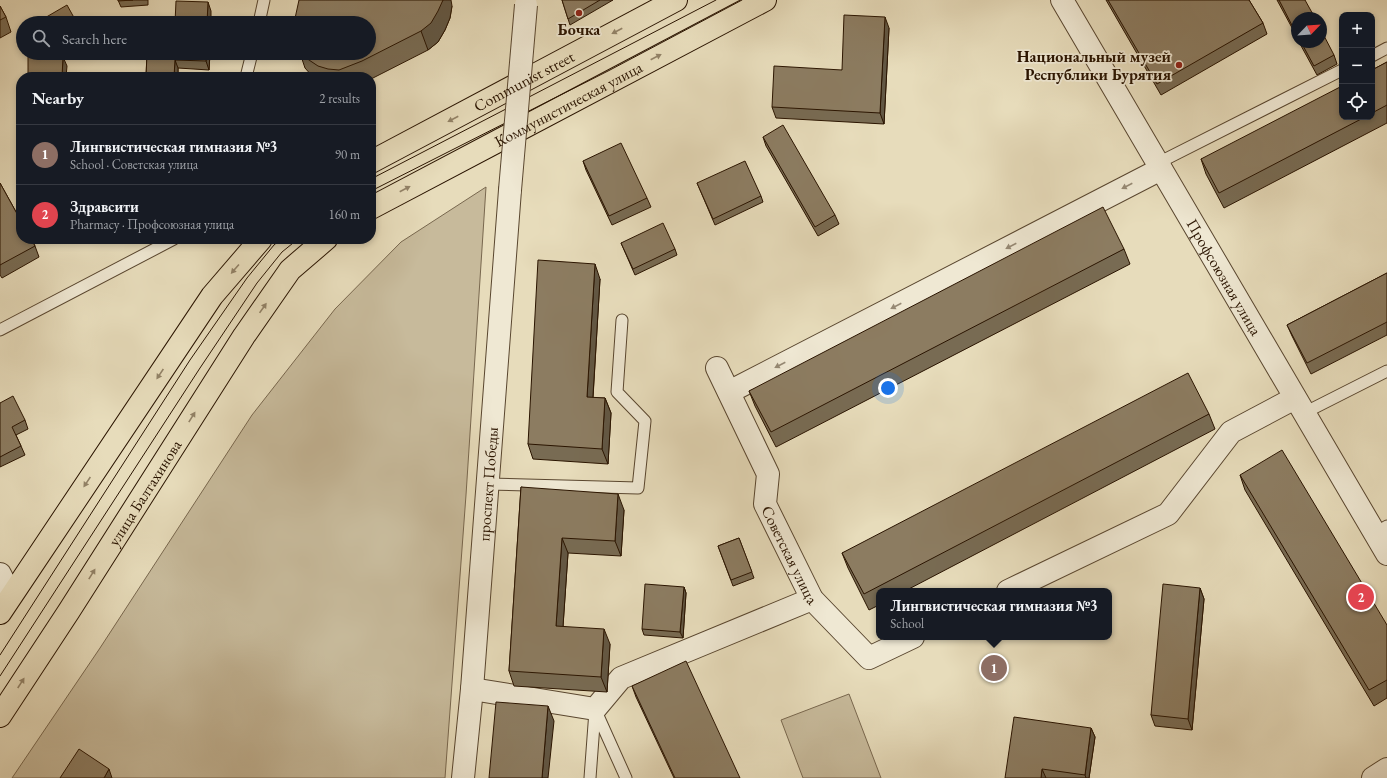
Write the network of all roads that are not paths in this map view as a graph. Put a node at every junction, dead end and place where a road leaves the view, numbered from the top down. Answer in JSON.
{"nodes":[{"id":1,"x":264,"y":0,"type":"edge"},
{"id":2,"x":676,"y":0,"type":"edge"},
{"id":3,"x":765,"y":0,"type":"edge"},
{"id":4,"x":1062,"y":0,"type":"edge"},
{"id":5,"x":526,"y":2,"type":"edge"},
{"id":6,"x":261,"y":16,"type":"edge"},
{"id":7,"x":1387,"y":48,"type":"edge"},
{"id":8,"x":1375,"y":54,"type":"edge"},
{"id":9,"x":250,"y":60,"type":"edge"},
{"id":10,"x":247,"y":72,"type":"edge"},
{"id":11,"x":1339,"y":72,"type":"edge"},
{"id":12,"x":376,"y":159,"type":"edge"},
{"id":13,"x":1160,"y":166,"type":"junction"},
{"id":14,"x":376,"y":205,"type":"edge"},
{"id":15,"x":164,"y":244,"type":"edge"},
{"id":16,"x":257,"y":244,"type":"edge"},
{"id":17,"x":320,"y":244,"type":"edge"},
{"id":18,"x":622,"y":320,"type":"dead end"},
{"id":19,"x":0,"y":330,"type":"edge"},
{"id":20,"x":717,"y":368,"type":"dead end"},
{"id":21,"x":1387,"y":371,"type":"edge"},
{"id":22,"x":728,"y":392,"type":"junction"},
{"id":23,"x":1300,"y":405,"type":"junction"},
{"id":24,"x":488,"y":484,"type":"junction"},
{"id":25,"x":1381,"y":530,"type":"edge"},
{"id":26,"x":1387,"y":554,"type":"edge"},
{"id":27,"x":0,"y":574,"type":"edge"},
{"id":28,"x":1014,"y":588,"type":"edge"},
{"id":29,"x":812,"y":599,"type":"junction"},
{"id":30,"x":6,"y":604,"type":"edge"},
{"id":31,"x":906,"y":640,"type":"edge"},
{"id":32,"x":472,"y":688,"type":"junction"},
{"id":33,"x":595,"y":709,"type":"junction"},
{"id":34,"x":0,"y":716,"type":"edge"},
{"id":35,"x":1387,"y":769,"type":"edge"},
{"id":36,"x":463,"y":778,"type":"edge"},
{"id":37,"x":590,"y":778,"type":"edge"},
{"id":38,"x":626,"y":778,"type":"edge"},
{"id":39,"x":1374,"y":778,"type":"edge"}],
"edges":[{"from":1,"to":6,"type":"lane"},
{"from":2,"to":12,"type":"main road","name":"Communist street","one_way":true},
{"from":14,"to":3,"type":"main road","name":"Коммунистическая улица","one_way":true},
{"from":4,"to":13,"type":"street","name":"Профсоюзная улица"},
{"from":5,"to":24,"type":"street","name":"проспект Победы","bridge":true},
{"from":7,"to":8,"type":"lane"},
{"from":9,"to":10,"type":"lane"},
{"from":11,"to":13,"type":"lane"},
{"from":13,"to":22,"type":"street","one_way":true},
{"from":13,"to":23,"type":"street","name":"Профсоюзная улица"},
{"from":15,"to":19,"type":"lane"},
{"from":16,"to":30,"type":"main road","one_way":true},
{"from":34,"to":17,"type":"main road","name":"улица Балтахинова","one_way":true},
{"from":18,"to":24,"type":"lane"},
{"from":20,"to":22,"type":"street","name":"Советская улица"},
{"from":21,"to":23,"type":"lane"},
{"from":22,"to":29,"type":"street","name":"Советская улица"},
{"from":23,"to":25,"type":"street","name":"Профсоюзная улица"},
{"from":23,"to":28,"type":"street"},
{"from":24,"to":32,"type":"street","name":"проспект Победы"},
{"from":25,"to":26,"type":"street","name":"Профсоюзная улица"},
{"from":27,"to":30,"type":"street"},
{"from":29,"to":31,"type":"street","name":"Советская улица"},
{"from":29,"to":33,"type":"street"},
{"from":32,"to":33,"type":"street"},
{"from":32,"to":36,"type":"street","name":"проспект Победы"},
{"from":33,"to":37,"type":"lane"},
{"from":33,"to":38,"type":"lane"},
{"from":35,"to":39,"type":"street"}]}
